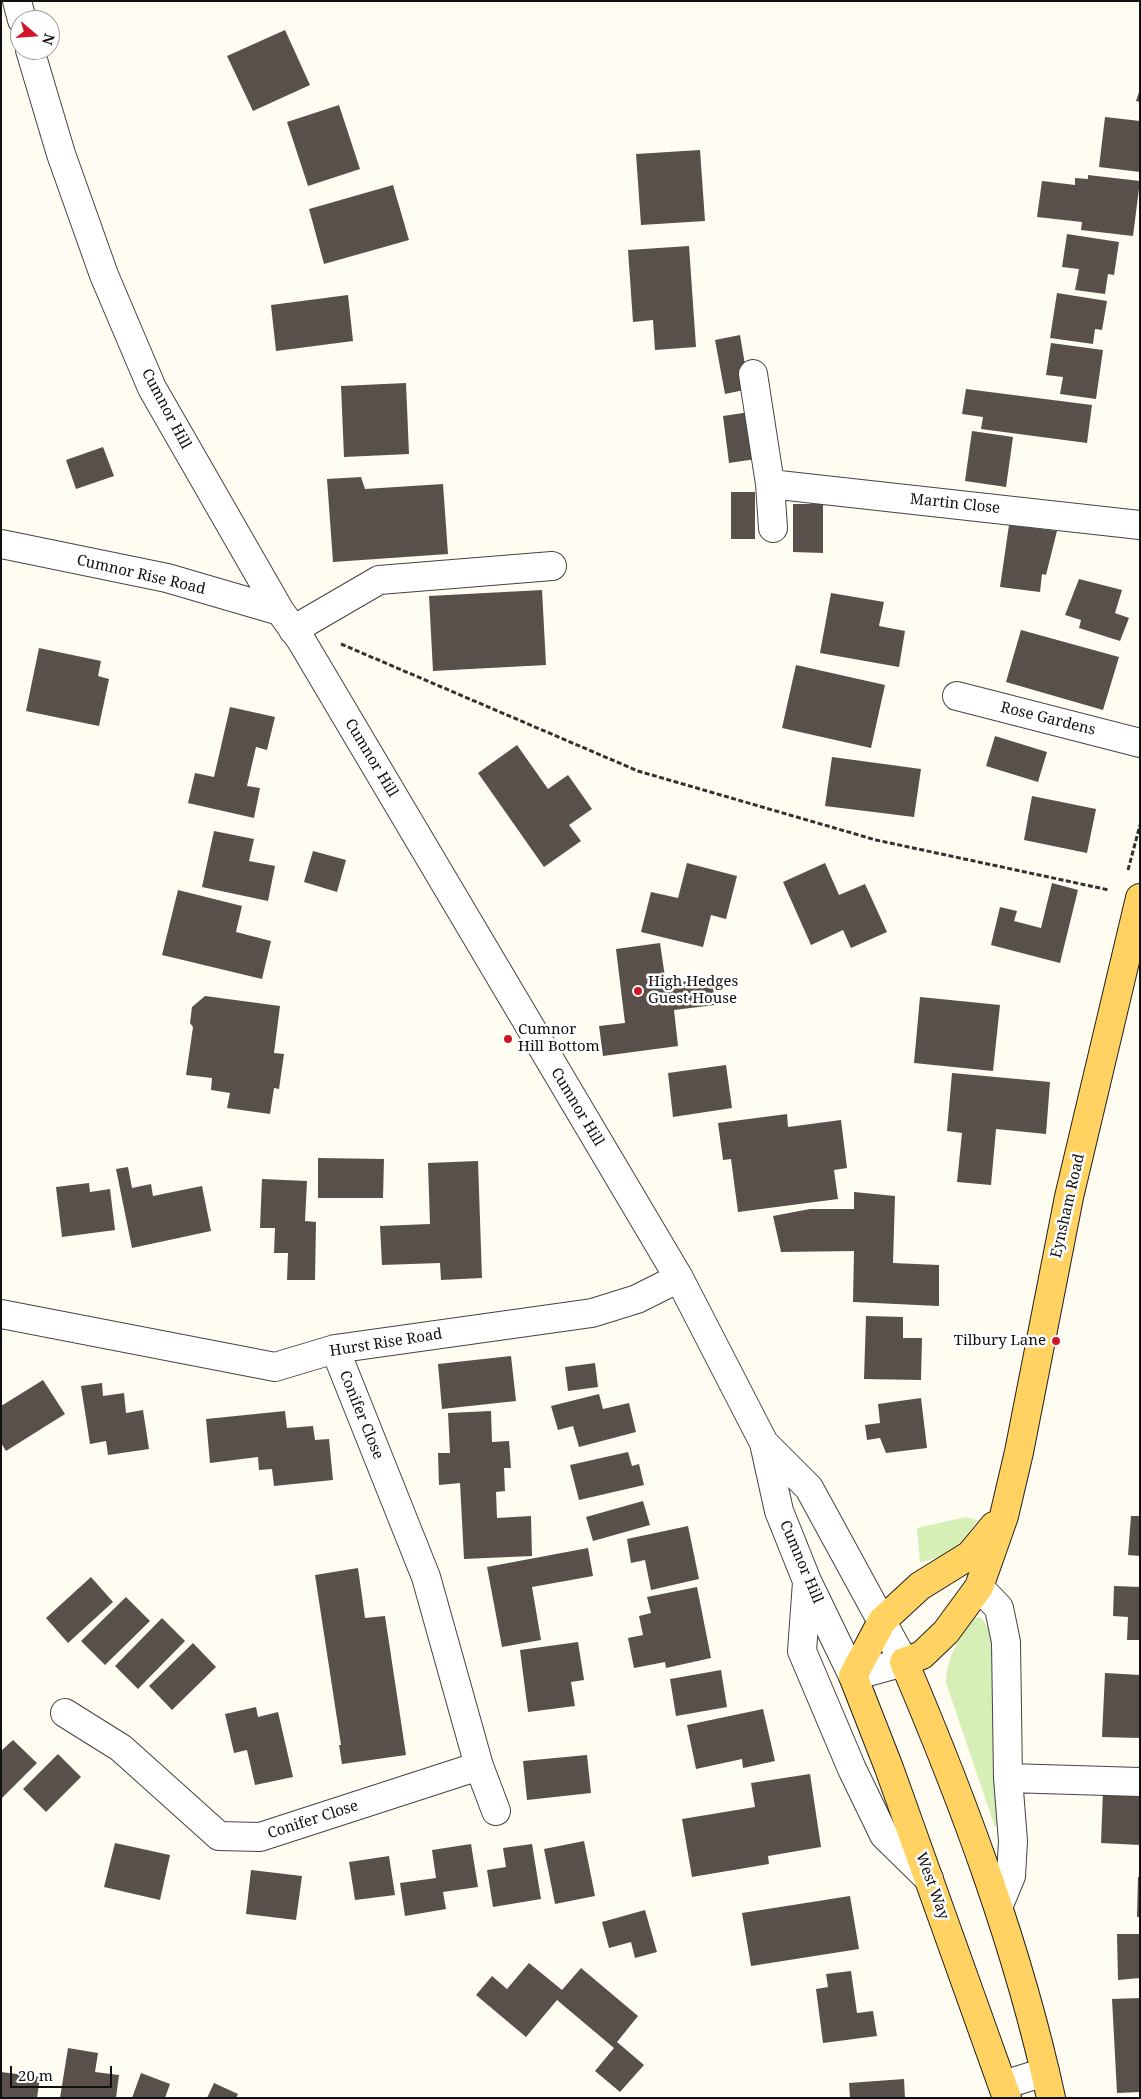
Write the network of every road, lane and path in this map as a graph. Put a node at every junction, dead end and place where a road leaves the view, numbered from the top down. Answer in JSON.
{"nodes":[{"id":1,"x":33,"y":60,"type":"edge"},
{"id":2,"x":753,"y":374,"type":"dead end"},
{"id":3,"x":770,"y":484,"type":"junction"},
{"id":4,"x":1140,"y":525,"type":"edge"},
{"id":5,"x":773,"y":528,"type":"dead end"},
{"id":6,"x":1,"y":544,"type":"edge"},
{"id":7,"x":552,"y":566,"type":"dead end"},
{"id":8,"x":291,"y":627,"type":"junction"},
{"id":9,"x":957,"y":696,"type":"dead end"},
{"id":10,"x":1140,"y":743,"type":"edge"},
{"id":11,"x":1140,"y":825,"type":"edge"},
{"id":12,"x":1133,"y":887,"type":"edge"},
{"id":13,"x":1112,"y":891,"type":"dead end"},
{"id":14,"x":679,"y":1278,"type":"junction"},
{"id":15,"x":1,"y":1314,"type":"edge"},
{"id":16,"x":335,"y":1349,"type":"junction"},
{"id":17,"x":764,"y":1443,"type":"junction"},
{"id":18,"x":1004,"y":1516,"type":"junction"},
{"id":19,"x":807,"y":1581,"type":"junction"},
{"id":20,"x":979,"y":1587,"type":"junction"},
{"id":21,"x":882,"y":1621,"type":"junction"},
{"id":22,"x":904,"y":1662,"type":"junction"},
{"id":23,"x":853,"y":1676,"type":"junction"},
{"id":24,"x":65,"y":1713,"type":"dead end"},
{"id":25,"x":478,"y":1766,"type":"junction"},
{"id":26,"x":1008,"y":1778,"type":"junction"},
{"id":27,"x":1140,"y":1782,"type":"edge"},
{"id":28,"x":496,"y":1811,"type":"dead end"},
{"id":29,"x":929,"y":1879,"type":"junction"},
{"id":30,"x":999,"y":1905,"type":"junction"},
{"id":31,"x":1045,"y":2072,"type":"junction"},
{"id":32,"x":1005,"y":2092,"type":"edge"},
{"id":33,"x":1051,"y":2098,"type":"edge"}],
"edges":[{"from":1,"to":8,"type":"street","name":"Cumnor Hill"},
{"from":2,"to":3,"type":"street"},
{"from":3,"to":4,"type":"street","name":"Martin Close"},
{"from":3,"to":5,"type":"street"},
{"from":6,"to":8,"type":"street","name":"Cumnor Rise Road"},
{"from":7,"to":8,"type":"street"},
{"from":8,"to":13,"type":"path"},
{"from":8,"to":14,"type":"street","name":"Cumnor Hill"},
{"from":9,"to":10,"type":"street","name":"Rose Gardens"},
{"from":11,"to":12,"type":"path"},
{"from":12,"to":18,"type":"main road","name":"Eynsham Road"},
{"from":14,"to":16,"type":"street","name":"Hurst Rise Road"},
{"from":14,"to":17,"type":"street","name":"Cumnor Hill"},
{"from":15,"to":16,"type":"street","name":"Hurst Rise Road"},
{"from":16,"to":25,"type":"street","name":"Conifer Close"},
{"from":17,"to":19,"type":"street","name":"Cumnor Hill"},
{"from":17,"to":21,"type":"street","name":"Cumnor Hill"},
{"from":18,"to":20,"type":"main road","name":"Eynsham Road"},
{"from":18,"to":21,"type":"main road","name":"Eynsham Road"},
{"from":19,"to":23,"type":"street","name":"Cumnor Hill"},
{"from":19,"to":29,"type":"street"},
{"from":20,"to":22,"type":"main road","name":"Eynsham Road"},
{"from":20,"to":26,"type":"street"},
{"from":21,"to":22,"type":"street","name":"Cumnor Hill"},
{"from":21,"to":23,"type":"main road","name":"Eynsham Road"},
{"from":22,"to":23,"type":"street","name":"Eynsham Road"},
{"from":22,"to":30,"type":"main road"},
{"from":23,"to":29,"type":"main road","name":"West Way"},
{"from":24,"to":25,"type":"street","name":"Conifer Close"},
{"from":25,"to":28,"type":"street","name":"Conifer Close"},
{"from":26,"to":27,"type":"street"},
{"from":26,"to":30,"type":"street"},
{"from":29,"to":32,"type":"main road","name":"West Way"},
{"from":30,"to":31,"type":"main road"},
{"from":31,"to":32,"type":"street"},
{"from":31,"to":33,"type":"main road"}]}
